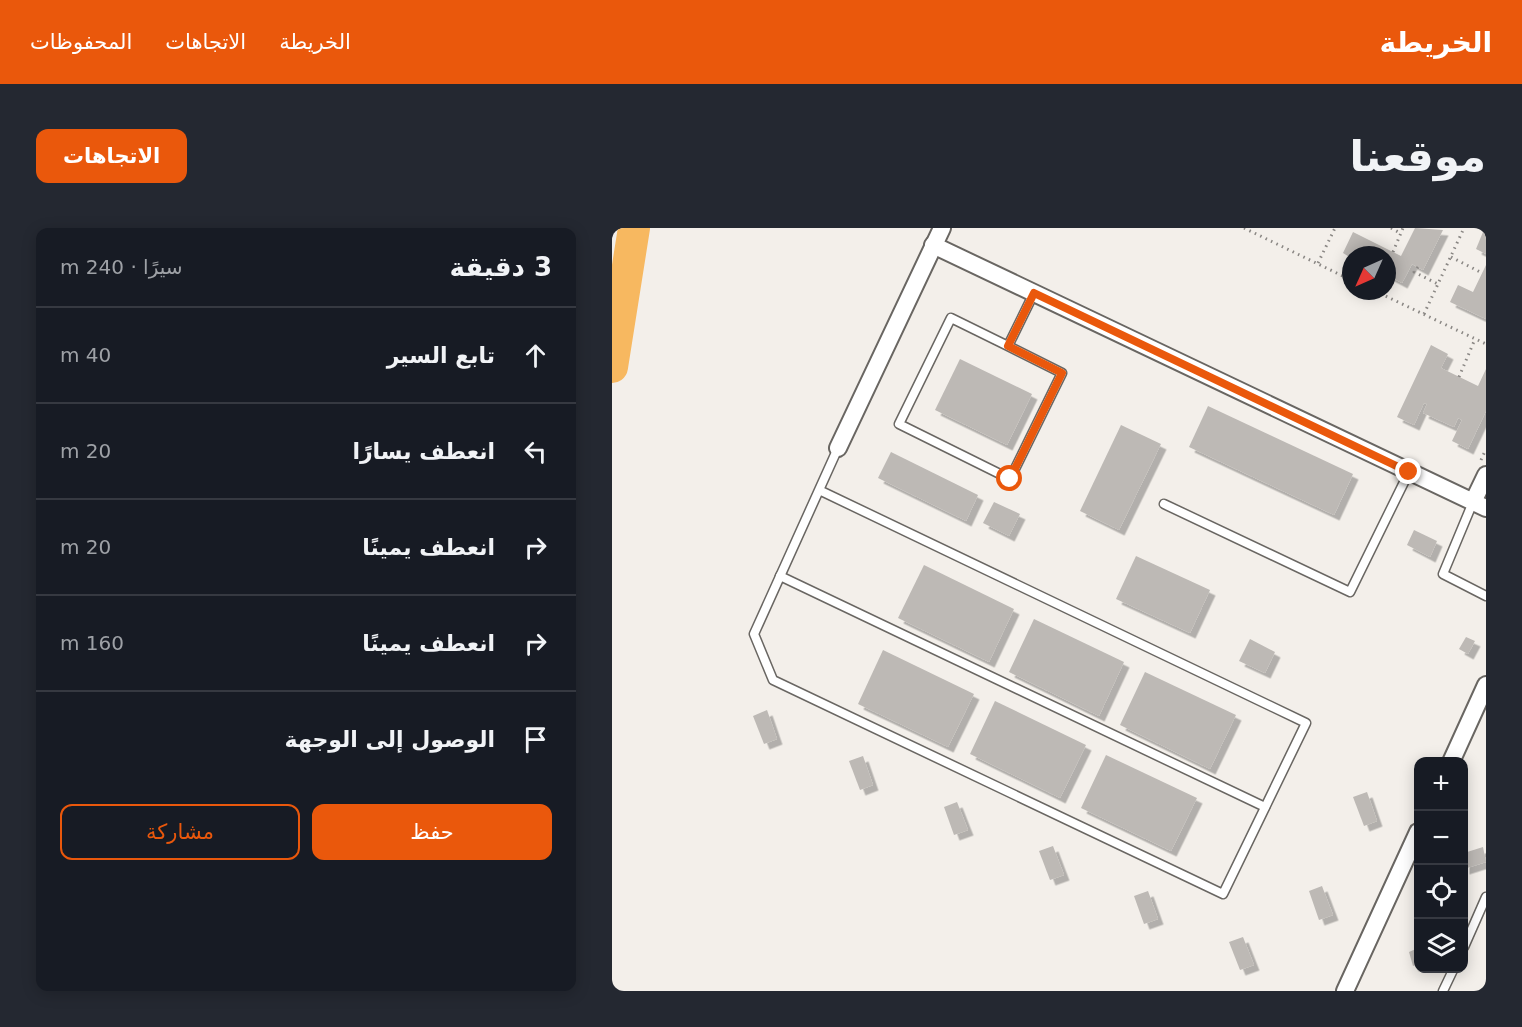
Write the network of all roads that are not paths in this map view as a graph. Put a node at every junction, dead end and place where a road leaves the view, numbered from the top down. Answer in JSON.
{"nodes":[{"id":1,"x":942,"y":228,"type":"edge"},
{"id":2,"x":933,"y":246,"type":"junction"},
{"id":3,"x":1034,"y":293,"type":"junction"},
{"id":4,"x":1008,"y":346,"type":"junction"},
{"id":5,"x":838,"y":448,"type":"joint"},
{"id":6,"x":1409,"y":472,"type":"junction"},
{"id":7,"x":1486,"y":475,"type":"edge"},
{"id":8,"x":819,"y":490,"type":"junction"},
{"id":9,"x":1164,"y":504,"type":"dead end"},
{"id":10,"x":1480,"y":505,"type":"edge"},
{"id":11,"x":780,"y":576,"type":"junction"},
{"id":12,"x":1486,"y":596,"type":"edge"},
{"id":13,"x":1486,"y":685,"type":"edge"},
{"id":14,"x":1453,"y":757,"type":"edge"},
{"id":15,"x":1265,"y":807,"type":"junction"},
{"id":16,"x":1414,"y":843,"type":"edge"},
{"id":17,"x":1486,"y":897,"type":"edge"},
{"id":18,"x":1483,"y":912,"type":"edge"},
{"id":19,"x":1468,"y":940,"type":"edge"},
{"id":20,"x":1452,"y":973,"type":"edge"},
{"id":21,"x":1345,"y":991,"type":"edge"},
{"id":22,"x":1443,"y":991,"type":"edge"}],
"edges":[{"from":1,"to":2,"type":"street"},
{"from":2,"to":3,"type":"street"},
{"from":2,"to":5,"type":"street"},
{"from":3,"to":4,"type":"lane"},
{"from":3,"to":6,"type":"street"},
{"from":4,"to":4,"type":"lane"},
{"from":5,"to":8,"type":"lane"},
{"from":6,"to":9,"type":"lane"},
{"from":6,"to":10,"type":"street"},
{"from":7,"to":10,"type":"street"},
{"from":8,"to":11,"type":"lane"},
{"from":8,"to":15,"type":"lane"},
{"from":10,"to":12,"type":"lane"},
{"from":11,"to":15,"type":"lane"},
{"from":11,"to":15,"type":"lane"},
{"from":13,"to":14,"type":"street"},
{"from":16,"to":21,"type":"street"},
{"from":17,"to":18,"type":"lane"},
{"from":18,"to":19,"type":"lane"},
{"from":20,"to":22,"type":"lane"}]}
